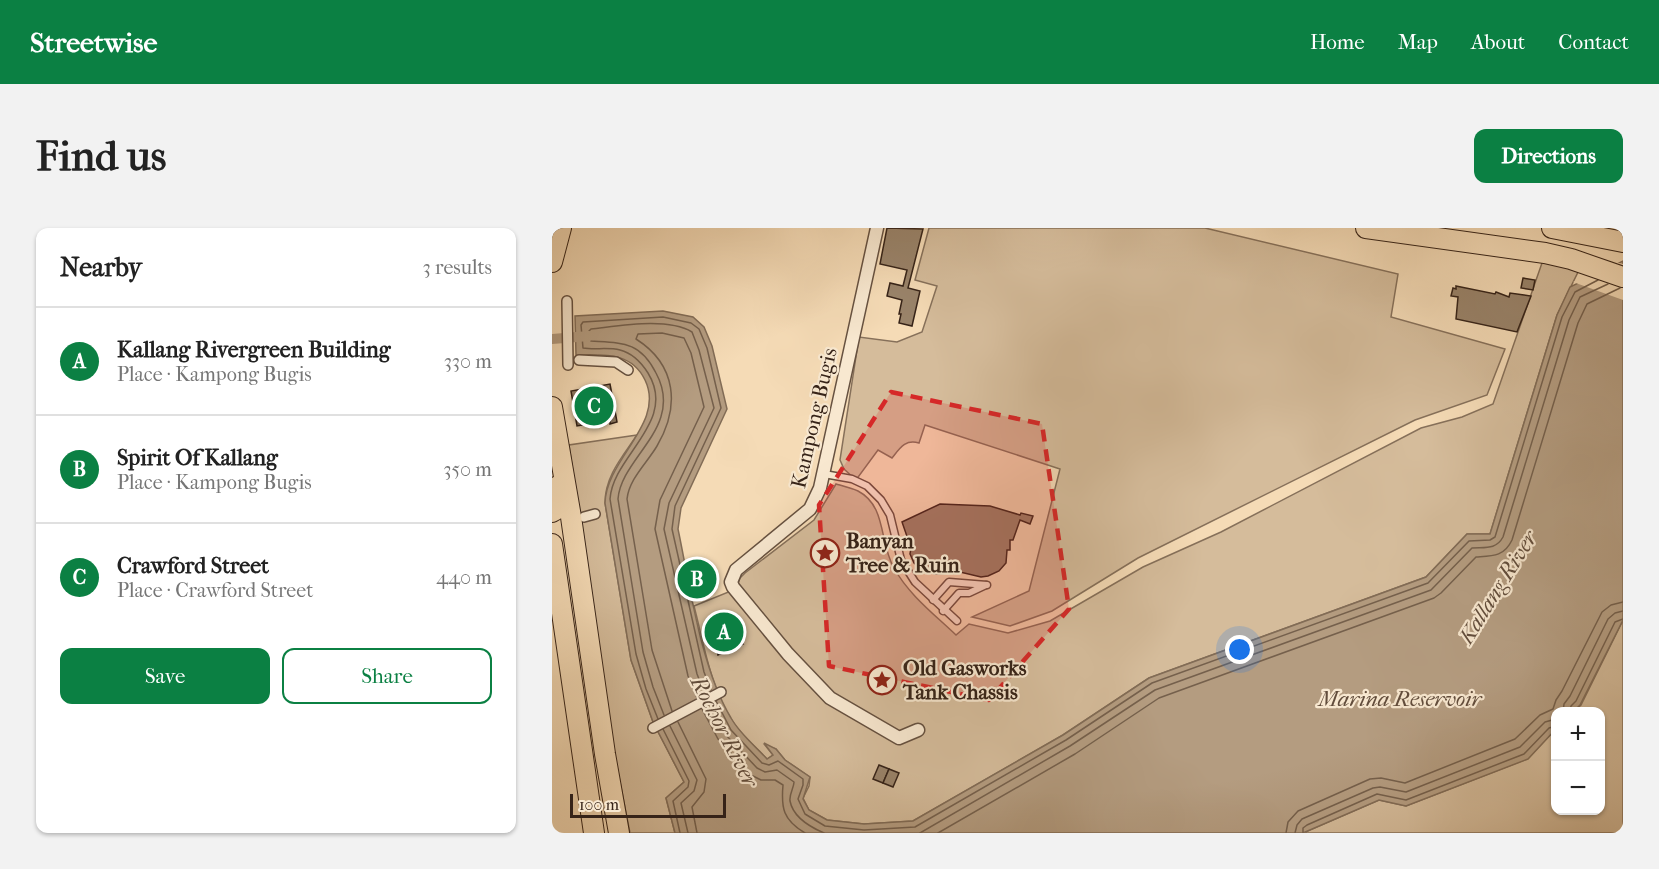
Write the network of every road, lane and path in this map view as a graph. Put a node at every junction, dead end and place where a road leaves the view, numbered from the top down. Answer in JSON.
{"nodes":[{"id":1,"x":561,"y":228,"type":"edge"},
{"id":2,"x":877,"y":228,"type":"edge"},
{"id":3,"x":1366,"y":228,"type":"edge"},
{"id":4,"x":1552,"y":228,"type":"edge"},
{"id":5,"x":1623,"y":242,"type":"edge"},
{"id":6,"x":552,"y":262,"type":"edge"},
{"id":7,"x":1623,"y":277,"type":"edge"},
{"id":8,"x":567,"y":301,"type":"dead end"},
{"id":9,"x":579,"y":360,"type":"dead end"},
{"id":10,"x":568,"y":365,"type":"dead end"},
{"id":11,"x":628,"y":370,"type":"dead end"},
{"id":12,"x":552,"y":407,"type":"edge"},
{"id":13,"x":552,"y":450,"type":"edge"},
{"id":14,"x":825,"y":474,"type":"junction"},
{"id":15,"x":552,"y":512,"type":"edge"},
{"id":16,"x":595,"y":514,"type":"dead end"},
{"id":17,"x":584,"y":517,"type":"dead end"},
{"id":18,"x":553,"y":552,"type":"edge"},
{"id":19,"x":933,"y":600,"type":"junction"},
{"id":20,"x":943,"y":610,"type":"junction"},
{"id":21,"x":957,"y":621,"type":"dead end"},
{"id":22,"x":721,"y":692,"type":"dead end"},
{"id":23,"x":653,"y":729,"type":"dead end"},
{"id":24,"x":918,"y":730,"type":"dead end"},
{"id":25,"x":591,"y":812,"type":"junction"},
{"id":26,"x":586,"y":833,"type":"edge"},
{"id":27,"x":594,"y":833,"type":"edge"},
{"id":28,"x":619,"y":833,"type":"edge"}],
"edges":[{"from":1,"to":6,"type":"main road"},
{"from":2,"to":14,"type":"street","name":"Kampong Bugis"},
{"from":3,"to":7,"type":"main road"},
{"from":4,"to":5,"type":"main road"},
{"from":8,"to":10,"type":"street"},
{"from":9,"to":11,"type":"street"},
{"from":12,"to":28,"type":"main road"},
{"from":13,"to":15,"type":"main road"},
{"from":14,"to":19,"type":"lane"},
{"from":14,"to":24,"type":"street","name":"Kampong Bugis"},
{"from":16,"to":17,"type":"street"},
{"from":18,"to":25,"type":"main road"},
{"from":19,"to":20,"type":"lane"},
{"from":19,"to":20,"type":"lane"},
{"from":20,"to":21,"type":"lane"},
{"from":22,"to":23,"type":"street"},
{"from":25,"to":26,"type":"main road"},
{"from":25,"to":27,"type":"main road"}]}
